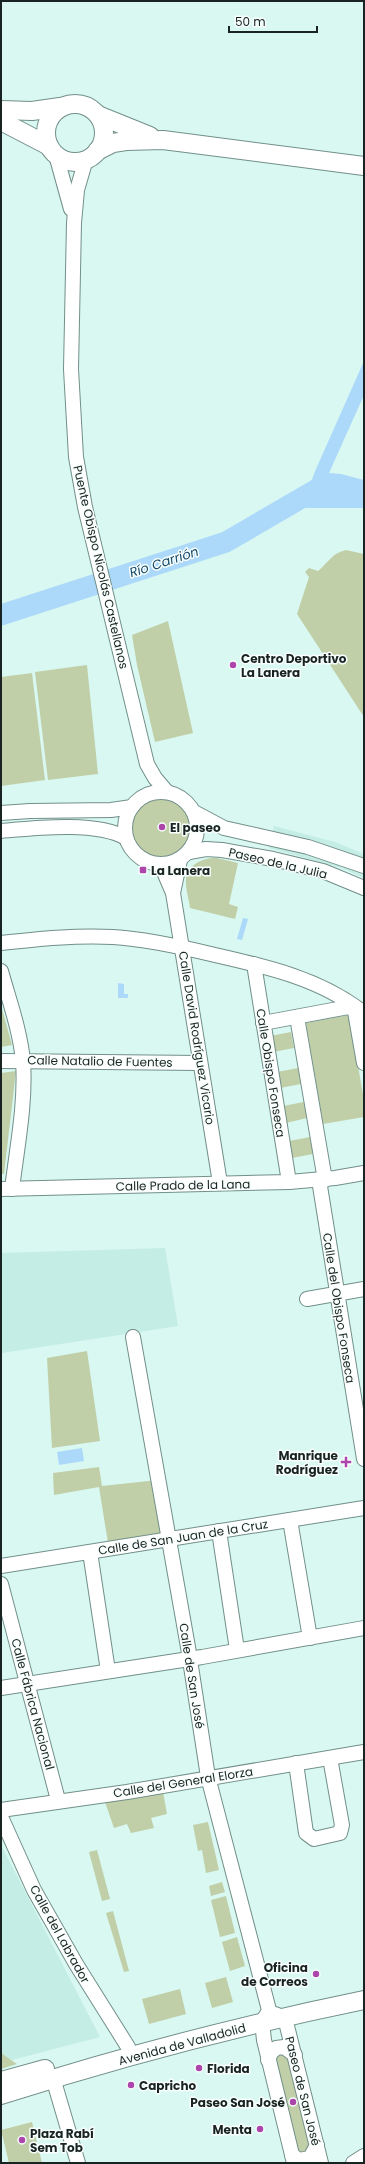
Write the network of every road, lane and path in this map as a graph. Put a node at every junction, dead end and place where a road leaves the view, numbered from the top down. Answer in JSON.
{"nodes":[{"id":1,"x":60,"y":107,"type":"junction"},
{"id":2,"x":1,"y":110,"type":"edge"},
{"id":3,"x":98,"y":115,"type":"junction"},
{"id":4,"x":1,"y":121,"type":"edge"},
{"id":5,"x":163,"y":140,"type":"junction"},
{"id":6,"x":53,"y":151,"type":"junction"},
{"id":7,"x":92,"y":155,"type":"junction"},
{"id":8,"x":364,"y":166,"type":"edge"},
{"id":9,"x":74,"y":223,"type":"junction"},
{"id":10,"x":147,"y":764,"type":"junction"},
{"id":11,"x":167,"y":792,"type":"junction"},
{"id":12,"x":145,"y":796,"type":"junction"},
{"id":13,"x":132,"y":807,"type":"junction"},
{"id":14,"x":194,"y":812,"type":"junction"},
{"id":15,"x":1,"y":813,"type":"edge"},
{"id":16,"x":224,"y":828,"type":"junction"},
{"id":17,"x":1,"y":831,"type":"edge"},
{"id":18,"x":197,"y":834,"type":"junction"},
{"id":19,"x":126,"y":838,"type":"junction"},
{"id":20,"x":185,"y":856,"type":"junction"},
{"id":21,"x":161,"y":865,"type":"junction"},
{"id":22,"x":364,"y":866,"type":"edge"},
{"id":23,"x":364,"y":888,"type":"edge"},
{"id":24,"x":173,"y":893,"type":"junction"},
{"id":25,"x":1,"y":943,"type":"edge"},
{"id":26,"x":182,"y":947,"type":"junction"},
{"id":27,"x":254,"y":964,"type":"junction"},
{"id":28,"x":1,"y":971,"type":"edge"},
{"id":29,"x":359,"y":1010,"type":"edge"},
{"id":30,"x":297,"y":1017,"type":"junction"},
{"id":31,"x":263,"y":1023,"type":"junction"},
{"id":32,"x":22,"y":1060,"type":"junction"},
{"id":33,"x":1,"y":1061,"type":"edge"},
{"id":34,"x":364,"y":1062,"type":"edge"},
{"id":35,"x":200,"y":1063,"type":"junction"},
{"id":36,"x":364,"y":1173,"type":"edge"},
{"id":37,"x":322,"y":1180,"type":"junction"},
{"id":38,"x":288,"y":1182,"type":"junction"},
{"id":39,"x":220,"y":1184,"type":"junction"},
{"id":40,"x":7,"y":1189,"type":"edge"},
{"id":41,"x":364,"y":1289,"type":"edge"},
{"id":42,"x":337,"y":1294,"type":"junction"},
{"id":43,"x":307,"y":1299,"type":"dead end"},
{"id":44,"x":133,"y":1337,"type":"dead end"},
{"id":45,"x":364,"y":1459,"type":"edge"},
{"id":46,"x":364,"y":1508,"type":"edge"},
{"id":47,"x":290,"y":1520,"type":"junction"},
{"id":48,"x":218,"y":1532,"type":"junction"},
{"id":49,"x":169,"y":1539,"type":"junction"},
{"id":50,"x":90,"y":1552,"type":"junction"},
{"id":51,"x":1,"y":1566,"type":"edge"},
{"id":52,"x":1,"y":1584,"type":"edge"},
{"id":53,"x":364,"y":1628,"type":"edge"},
{"id":54,"x":310,"y":1638,"type":"junction"},
{"id":55,"x":237,"y":1650,"type":"junction"},
{"id":56,"x":190,"y":1658,"type":"junction"},
{"id":57,"x":108,"y":1671,"type":"junction"},
{"id":58,"x":28,"y":1684,"type":"junction"},
{"id":59,"x":1,"y":1688,"type":"edge"},
{"id":60,"x":364,"y":1752,"type":"edge"},
{"id":61,"x":330,"y":1758,"type":"junction"},
{"id":62,"x":296,"y":1763,"type":"junction"},
{"id":63,"x":208,"y":1777,"type":"junction"},
{"id":64,"x":58,"y":1800,"type":"junction"},
{"id":65,"x":1,"y":1810,"type":"edge"},
{"id":66,"x":1,"y":1817,"type":"edge"},
{"id":67,"x":364,"y":1988,"type":"edge"},
{"id":68,"x":364,"y":2000,"type":"edge"},
{"id":69,"x":272,"y":2017,"type":"junction"},
{"id":70,"x":128,"y":2047,"type":"junction"},
{"id":71,"x":295,"y":2055,"type":"junction"},
{"id":72,"x":268,"y":2060,"type":"junction"},
{"id":73,"x":53,"y":2078,"type":"junction"},
{"id":74,"x":1,"y":2081,"type":"edge"},
{"id":75,"x":1,"y":2095,"type":"edge"},
{"id":76,"x":317,"y":2145,"type":"junction"},
{"id":77,"x":364,"y":2156,"type":"edge"},
{"id":78,"x":293,"y":2159,"type":"edge"},
{"id":79,"x":78,"y":2163,"type":"edge"},
{"id":80,"x":321,"y":2163,"type":"edge"},
{"id":81,"x":353,"y":2163,"type":"edge"}],
"edges":[{"from":1,"to":2,"type":"main road"},
{"from":1,"to":3,"type":"main road"},
{"from":1,"to":6,"type":"main road"},
{"from":3,"to":5,"type":"main road"},
{"from":3,"to":7,"type":"main road"},
{"from":4,"to":6,"type":"main road"},
{"from":5,"to":7,"type":"main road"},
{"from":5,"to":8,"type":"main road"},
{"from":6,"to":7,"type":"main road"},
{"from":6,"to":9,"type":"street","name":"Puente Obispo Nicolás Castellanos"},
{"from":7,"to":9,"type":"street","name":"Puente Obispo Nicolás Castellanos"},
{"from":9,"to":10,"type":"street","name":"Puente Obispo Nicolás Castellanos"},
{"from":10,"to":11,"type":"street","name":"Puente Obispo Nicolás Castellanos"},
{"from":10,"to":12,"type":"street","name":"Puente Obispo Nicolás Castellanos"},
{"from":11,"to":12,"type":"street"},
{"from":11,"to":14,"type":"street"},
{"from":12,"to":13,"type":"street"},
{"from":13,"to":15,"type":"street"},
{"from":13,"to":19,"type":"street"},
{"from":14,"to":16,"type":"street","name":"Paseo de la Julia"},
{"from":14,"to":18,"type":"street"},
{"from":16,"to":18,"type":"street","name":"Paseo de la Julia"},
{"from":16,"to":22,"type":"street","name":"Paseo de la Julia"},
{"from":17,"to":19,"type":"street"},
{"from":18,"to":20,"type":"street"},
{"from":19,"to":21,"type":"street"},
{"from":20,"to":21,"type":"street"},
{"from":20,"to":23,"type":"street","name":"Paseo de la Julia"},
{"from":20,"to":24,"type":"street","name":"Calle David Rodríguez Vicario"},
{"from":21,"to":24,"type":"street","name":"Calle David Rodríguez Vicario"},
{"from":24,"to":26,"type":"street","name":"Calle David Rodríguez Vicario"},
{"from":25,"to":26,"type":"street"},
{"from":26,"to":27,"type":"street"},
{"from":26,"to":35,"type":"street","name":"Calle David Rodríguez Vicario"},
{"from":27,"to":29,"type":"street"},
{"from":27,"to":31,"type":"street","name":"Calle Obispo Fonseca"},
{"from":28,"to":32,"type":"street"},
{"from":29,"to":30,"type":"street"},
{"from":29,"to":34,"type":"street"},
{"from":30,"to":31,"type":"street"},
{"from":30,"to":37,"type":"street"},
{"from":31,"to":38,"type":"street","name":"Calle Obispo Fonseca"},
{"from":32,"to":33,"type":"street","name":"Calle Natalio de Fuentes"},
{"from":32,"to":35,"type":"street","name":"Calle Natalio de Fuentes"},
{"from":32,"to":40,"type":"street"},
{"from":35,"to":39,"type":"street","name":"Calle David Rodríguez Vicario"},
{"from":36,"to":37,"type":"street","name":"Calle Prado de la Lana"},
{"from":37,"to":38,"type":"street","name":"Calle Prado de la Lana"},
{"from":37,"to":42,"type":"street","name":"Calle del Obispo Fonseca"},
{"from":38,"to":39,"type":"street","name":"Calle Prado de la Lana"},
{"from":39,"to":40,"type":"street","name":"Calle Prado de la Lana"},
{"from":41,"to":42,"type":"street"},
{"from":42,"to":43,"type":"street"},
{"from":42,"to":45,"type":"street","name":"Calle del Obispo Fonseca"},
{"from":44,"to":49,"type":"street","name":"Calle de San José"},
{"from":46,"to":47,"type":"street","name":"Calle de San Juan de la Cruz"},
{"from":47,"to":48,"type":"street","name":"Calle de San Juan de la Cruz"},
{"from":47,"to":54,"type":"street"},
{"from":48,"to":49,"type":"street","name":"Calle de San Juan de la Cruz"},
{"from":48,"to":55,"type":"street"},
{"from":49,"to":50,"type":"street","name":"Calle de San Juan de la Cruz"},
{"from":49,"to":56,"type":"street","name":"Calle de San José"},
{"from":50,"to":51,"type":"street","name":"Calle de San Juan de la Cruz"},
{"from":50,"to":57,"type":"street"},
{"from":52,"to":58,"type":"street","name":"Calle Fábrica Nacional"},
{"from":53,"to":54,"type":"street"},
{"from":54,"to":55,"type":"street"},
{"from":55,"to":56,"type":"street"},
{"from":56,"to":57,"type":"street"},
{"from":56,"to":63,"type":"street","name":"Calle de San José"},
{"from":57,"to":58,"type":"street"},
{"from":58,"to":59,"type":"street"},
{"from":58,"to":64,"type":"street","name":"Calle Fábrica Nacional"},
{"from":60,"to":61,"type":"street","name":"Calle del General Elorza"},
{"from":61,"to":62,"type":"street","name":"Calle del General Elorza"},
{"from":61,"to":62,"type":"street"},
{"from":62,"to":63,"type":"street","name":"Calle del General Elorza"},
{"from":63,"to":64,"type":"street","name":"Calle del General Elorza"},
{"from":63,"to":69,"type":"street","name":"Calle de San José"},
{"from":64,"to":65,"type":"street","name":"Calle del General Elorza"},
{"from":66,"to":70,"type":"street","name":"Calle del Labrador"},
{"from":67,"to":69,"type":"main road","name":"Avenida de Valladolid"},
{"from":68,"to":69,"type":"main road","name":"Avenida de Valladolid"},
{"from":69,"to":70,"type":"main road","name":"Avenida de Valladolid"},
{"from":69,"to":71,"type":"street","name":"Paseo de San José"},
{"from":69,"to":72,"type":"street"},
{"from":69,"to":73,"type":"main road","name":"Avenida de Valladolid"},
{"from":70,"to":74,"type":"main road","name":"Avenida de Valladolid"},
{"from":71,"to":72,"type":"street"},
{"from":71,"to":76,"type":"street","name":"Paseo de San José"},
{"from":72,"to":78,"type":"street"},
{"from":73,"to":75,"type":"main road","name":"Avenida de Valladolid"},
{"from":73,"to":79,"type":"street"},
{"from":76,"to":78,"type":"street"},
{"from":76,"to":80,"type":"street","name":"Paseo de San José"},
{"from":77,"to":81,"type":"street"}]}
